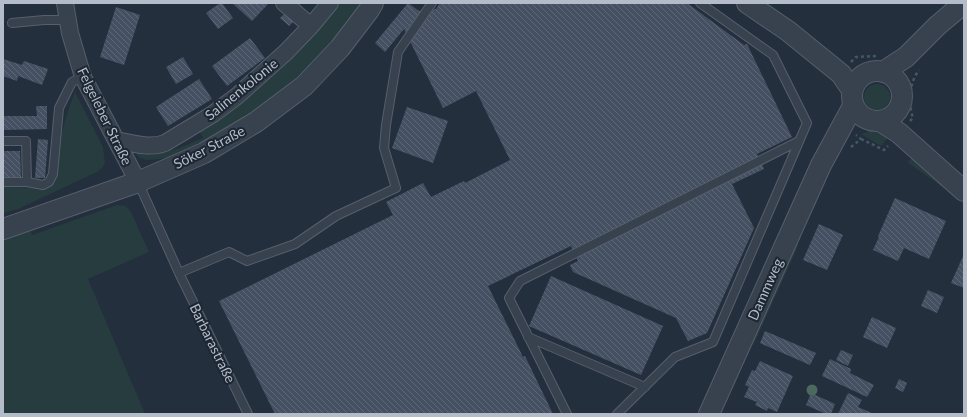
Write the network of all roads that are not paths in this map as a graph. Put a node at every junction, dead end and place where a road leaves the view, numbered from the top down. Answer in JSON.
{"nodes":[{"id":1,"x":64,"y":3,"type":"edge"},
{"id":2,"x":284,"y":3,"type":"edge"},
{"id":3,"x":330,"y":3,"type":"edge"},
{"id":4,"x":373,"y":3,"type":"edge"},
{"id":5,"x":432,"y":3,"type":"edge"},
{"id":6,"x":700,"y":3,"type":"edge"},
{"id":7,"x":747,"y":3,"type":"edge"},
{"id":8,"x":964,"y":3,"type":"edge"},
{"id":9,"x":68,"y":20,"type":"junction"},
{"id":10,"x":12,"y":23,"type":"dead end"},
{"id":11,"x":311,"y":26,"type":"junction"},
{"id":12,"x":937,"y":26,"type":"junction"},
{"id":13,"x":788,"y":32,"type":"junction"},
{"id":14,"x":875,"y":72,"type":"junction"},
{"id":15,"x":83,"y":77,"type":"junction"},
{"id":16,"x":852,"y":98,"type":"junction"},
{"id":17,"x":903,"y":106,"type":"junction"},
{"id":18,"x":876,"y":121,"type":"junction"},
{"id":19,"x":116,"y":140,"type":"junction"},
{"id":20,"x":3,"y":141,"type":"edge"},
{"id":21,"x":799,"y":142,"type":"junction"},
{"id":22,"x":821,"y":165,"type":"junction"},
{"id":23,"x":941,"y":170,"type":"junction"},
{"id":24,"x":3,"y":182,"type":"edge"},
{"id":25,"x":27,"y":182,"type":"junction"},
{"id":26,"x":138,"y":182,"type":"junction"},
{"id":27,"x":964,"y":191,"type":"edge"},
{"id":28,"x":3,"y":229,"type":"edge"},
{"id":29,"x":179,"y":273,"type":"junction"},
{"id":30,"x":528,"y":337,"type":"junction"},
{"id":31,"x":645,"y":387,"type":"junction"},
{"id":32,"x":248,"y":414,"type":"edge"},
{"id":33,"x":567,"y":414,"type":"edge"},
{"id":34,"x":617,"y":414,"type":"edge"},
{"id":35,"x":709,"y":414,"type":"edge"}],
"edges":[{"from":1,"to":9,"type":"street","name":"Felgeleber Straße"},
{"from":2,"to":11,"type":"street"},
{"from":3,"to":11,"type":"street","name":"Salinenkolonie"},
{"from":4,"to":26,"type":"street","name":"Söker Straße"},
{"from":5,"to":29,"type":"lane"},
{"from":6,"to":21,"type":"lane"},
{"from":7,"to":13,"type":"street"},
{"from":8,"to":12,"type":"street"},
{"from":9,"to":10,"type":"lane"},
{"from":9,"to":15,"type":"street","name":"Felgeleber Straße"},
{"from":11,"to":19,"type":"street","name":"Salinenkolonie"},
{"from":12,"to":14,"type":"street"},
{"from":12,"to":17,"type":"street"},
{"from":13,"to":14,"type":"street"},
{"from":13,"to":16,"type":"street"},
{"from":14,"to":16,"type":"street"},
{"from":14,"to":17,"type":"street"},
{"from":15,"to":19,"type":"street","name":"Felgeleber Straße"},
{"from":15,"to":25,"type":"lane"},
{"from":16,"to":18,"type":"street"},
{"from":16,"to":22,"type":"street","name":"Dammweg"},
{"from":17,"to":18,"type":"street"},
{"from":17,"to":23,"type":"street"},
{"from":18,"to":22,"type":"street","name":"Dammweg"},
{"from":18,"to":23,"type":"street"},
{"from":19,"to":26,"type":"street","name":"Felgeleber Straße"},
{"from":20,"to":25,"type":"lane"},
{"from":21,"to":30,"type":"lane"},
{"from":21,"to":31,"type":"lane"},
{"from":22,"to":35,"type":"street","name":"Dammweg"},
{"from":23,"to":27,"type":"street"},
{"from":24,"to":25,"type":"lane"},
{"from":26,"to":28,"type":"street","name":"Söker Straße"},
{"from":26,"to":29,"type":"lane","name":"Barbarastraße"},
{"from":29,"to":32,"type":"lane","name":"Barbarastraße"},
{"from":30,"to":31,"type":"lane"},
{"from":30,"to":33,"type":"lane"},
{"from":31,"to":34,"type":"lane"}]}
